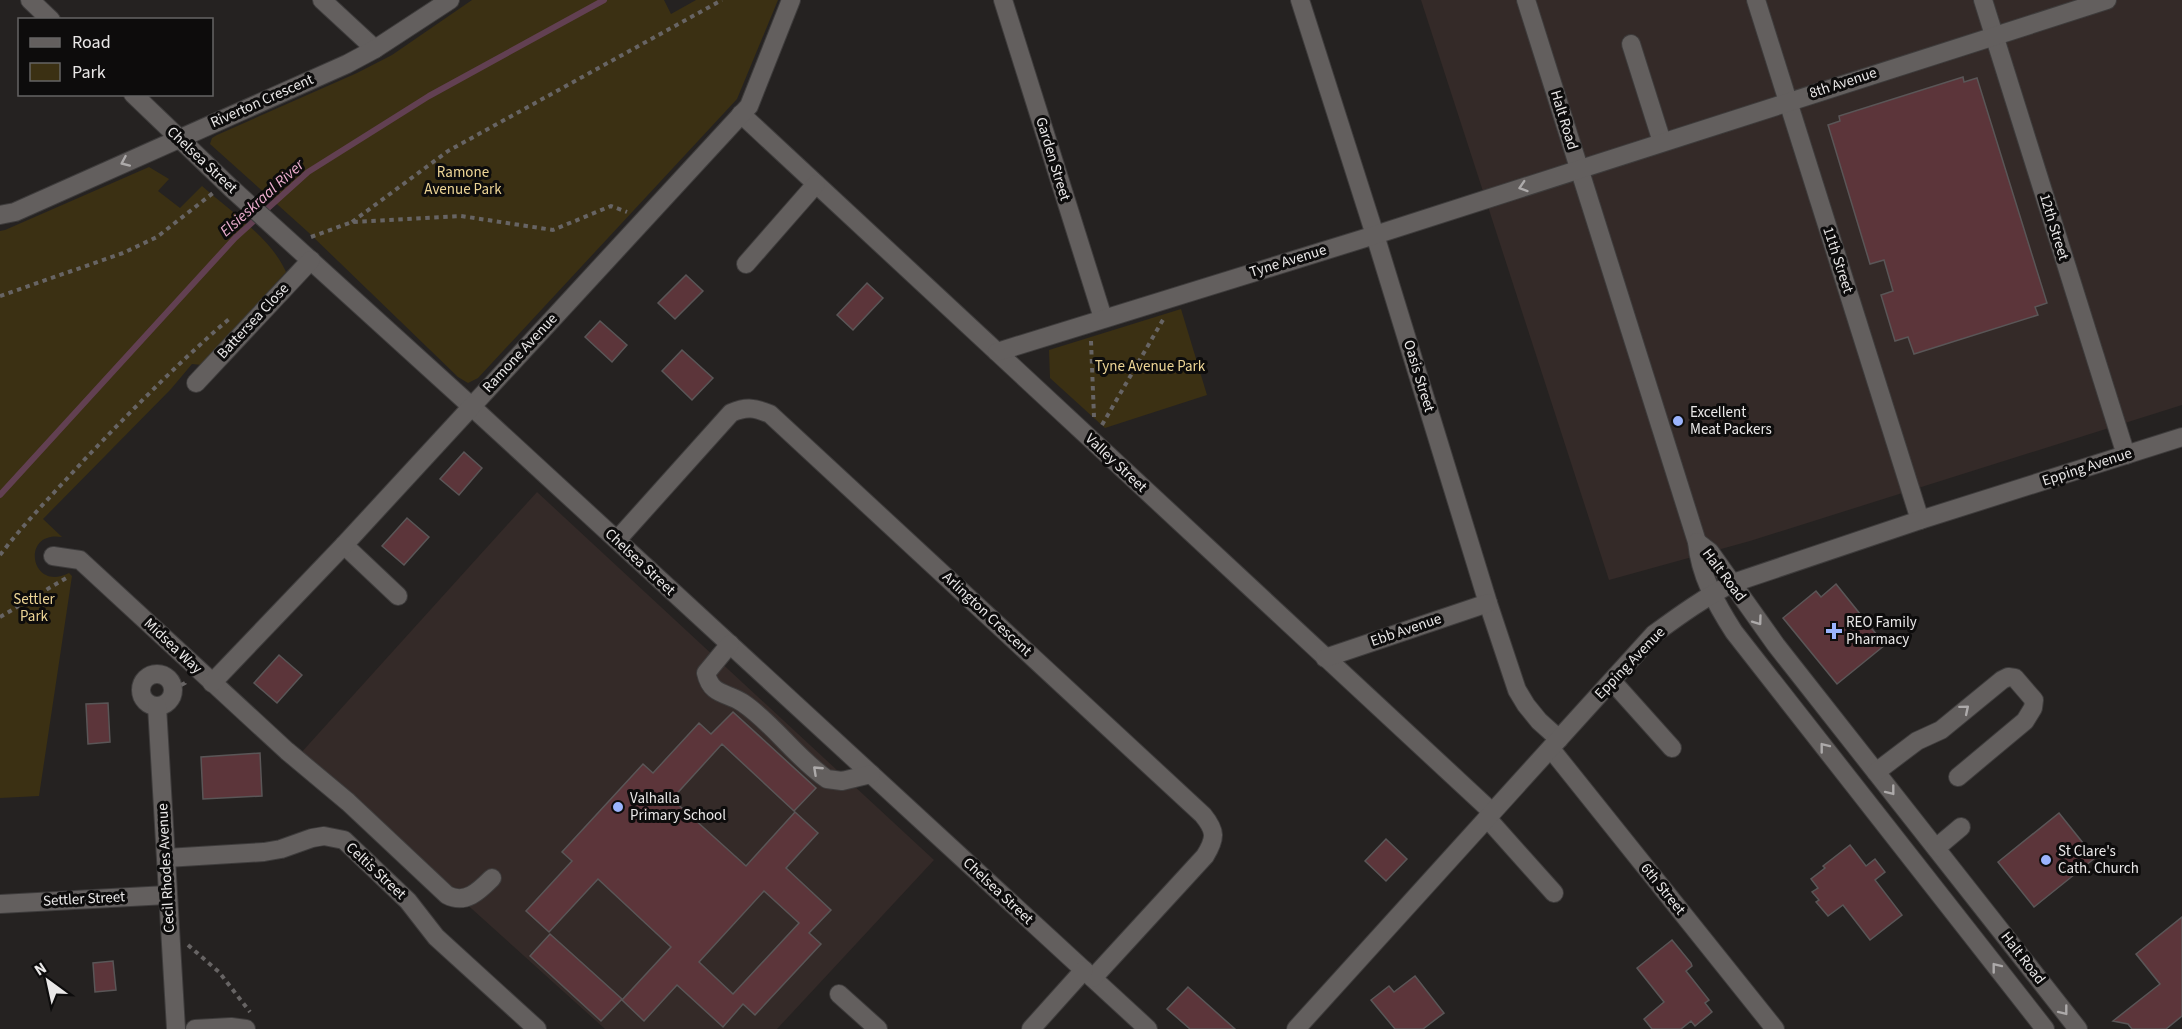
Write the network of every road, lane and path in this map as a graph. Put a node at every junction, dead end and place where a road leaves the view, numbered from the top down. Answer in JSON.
{"nodes":[{"id":1,"x":30,"y":0,"type":"edge"},
{"id":2,"x":322,"y":0,"type":"edge"},
{"id":3,"x":450,"y":0,"type":"edge"},
{"id":4,"x":722,"y":0,"type":"edge"},
{"id":5,"x":791,"y":0,"type":"edge"},
{"id":6,"x":1003,"y":0,"type":"edge"},
{"id":7,"x":1300,"y":0,"type":"edge"},
{"id":8,"x":1526,"y":0,"type":"edge"},
{"id":9,"x":1756,"y":0,"type":"edge"},
{"id":10,"x":1983,"y":0,"type":"edge"},
{"id":11,"x":2107,"y":0,"type":"edge"},
{"id":12,"x":49,"y":18,"type":"edge"},
{"id":13,"x":1994,"y":35,"type":"junction"},
{"id":14,"x":1631,"y":44,"type":"dead end"},
{"id":15,"x":375,"y":49,"type":"junction"},
{"id":16,"x":134,"y":96,"type":"edge"},
{"id":17,"x":1787,"y":101,"type":"junction"},
{"id":18,"x":741,"y":114,"type":"junction"},
{"id":19,"x":178,"y":138,"type":"junction"},
{"id":20,"x":1662,"y":142,"type":"junction"},
{"id":21,"x":1579,"y":169,"type":"junction"},
{"id":22,"x":816,"y":184,"type":"junction"},
{"id":23,"x":222,"y":190,"type":"junction"},
{"id":24,"x":0,"y":215,"type":"edge"},
{"id":25,"x":645,"y":218,"type":"junction"},
{"id":26,"x":352,"y":222,"type":"junction"},
{"id":27,"x":1375,"y":235,"type":"junction"},
{"id":28,"x":305,"y":248,"type":"junction"},
{"id":29,"x":747,"y":264,"type":"dead end"},
{"id":30,"x":0,"y":296,"type":"edge"},
{"id":31,"x":1167,"y":313,"type":"dead end"},
{"id":32,"x":232,"y":316,"type":"dead end"},
{"id":33,"x":1103,"y":318,"type":"junction"},
{"id":34,"x":1091,"y":337,"type":"dead end"},
{"id":35,"x":997,"y":352,"type":"junction"},
{"id":36,"x":196,"y":383,"type":"dead end"},
{"id":37,"x":471,"y":406,"type":"junction"},
{"id":38,"x":1102,"y":425,"type":"dead end"},
{"id":39,"x":1095,"y":426,"type":"dead end"},
{"id":40,"x":2182,"y":437,"type":"edge"},
{"id":41,"x":2126,"y":455,"type":"junction"},
{"id":42,"x":1920,"y":520,"type":"junction"},
{"id":43,"x":617,"y":540,"type":"junction"},
{"id":44,"x":1697,"y":542,"type":"junction"},
{"id":45,"x":344,"y":545,"type":"junction"},
{"id":46,"x":0,"y":555,"type":"edge"},
{"id":47,"x":53,"y":556,"type":"dead end"},
{"id":48,"x":76,"y":572,"type":"dead end"},
{"id":49,"x":1733,"y":583,"type":"junction"},
{"id":50,"x":1712,"y":594,"type":"junction"},
{"id":51,"x":398,"y":596,"type":"dead end"},
{"id":52,"x":1488,"y":603,"type":"junction"},
{"id":53,"x":0,"y":617,"type":"edge"},
{"id":54,"x":730,"y":644,"type":"junction"},
{"id":55,"x":1324,"y":658,"type":"junction"},
{"id":56,"x":188,"y":676,"type":"dead end"},
{"id":57,"x":1612,"y":681,"type":"junction"},
{"id":58,"x":212,"y":683,"type":"junction"},
{"id":59,"x":173,"y":689,"type":"junction"},
{"id":60,"x":157,"y":706,"type":"junction"},
{"id":61,"x":1555,"y":744,"type":"junction"},
{"id":62,"x":1672,"y":748,"type":"dead end"},
{"id":63,"x":1876,"y":772,"type":"junction"},
{"id":64,"x":871,"y":774,"type":"junction"},
{"id":65,"x":1958,"y":777,"type":"dead end"},
{"id":66,"x":1489,"y":815,"type":"junction"},
{"id":67,"x":1961,"y":827,"type":"dead end"},
{"id":68,"x":1936,"y":848,"type":"junction"},
{"id":69,"x":166,"y":858,"type":"junction"},
{"id":70,"x":492,"y":878,"type":"dead end"},
{"id":71,"x":1554,"y":893,"type":"dead end"},
{"id":72,"x":167,"y":895,"type":"junction"},
{"id":73,"x":0,"y":904,"type":"edge"},
{"id":74,"x":170,"y":929,"type":"junction"},
{"id":75,"x":1088,"y":974,"type":"junction"},
{"id":76,"x":839,"y":994,"type":"dead end"},
{"id":77,"x":251,"y":1025,"type":"edge"},
{"id":78,"x":176,"y":1029,"type":"edge"},
{"id":79,"x":195,"y":1029,"type":"edge"},
{"id":80,"x":537,"y":1029,"type":"edge"},
{"id":81,"x":878,"y":1029,"type":"edge"},
{"id":82,"x":1030,"y":1029,"type":"edge"},
{"id":83,"x":1148,"y":1029,"type":"edge"},
{"id":84,"x":1296,"y":1029,"type":"edge"},
{"id":85,"x":1775,"y":1029,"type":"edge"},
{"id":86,"x":2045,"y":1029,"type":"edge"},
{"id":87,"x":2079,"y":1029,"type":"edge"}],
"edges":[{"from":1,"to":12,"type":"street"},
{"from":2,"to":15,"type":"street"},
{"from":3,"to":15,"type":"street","name":"Riverton Crescent"},
{"from":4,"to":26,"type":"path"},
{"from":5,"to":18,"type":"street","name":"Ramone Avenue"},
{"from":6,"to":33,"type":"street","name":"Garden Street"},
{"from":7,"to":27,"type":"street","name":"Oasis Street"},
{"from":8,"to":21,"type":"street","name":"Halt Road"},
{"from":9,"to":17,"type":"street","name":"11th Street"},
{"from":10,"to":13,"type":"street","name":"12th Street"},
{"from":11,"to":13,"type":"street","name":"8th Avenue"},
{"from":13,"to":17,"type":"street","name":"8th Avenue"},
{"from":13,"to":41,"type":"street","name":"12th Street"},
{"from":14,"to":20,"type":"street"},
{"from":15,"to":19,"type":"street","name":"Riverton Crescent"},
{"from":16,"to":19,"type":"street","name":"Chelsea Street"},
{"from":17,"to":20,"type":"street","name":"8th Avenue"},
{"from":17,"to":42,"type":"street","name":"11th Street"},
{"from":18,"to":22,"type":"street","name":"Valley Street"},
{"from":18,"to":25,"type":"street","name":"Ramone Avenue"},
{"from":19,"to":23,"type":"street","name":"Chelsea Street"},
{"from":19,"to":24,"type":"street","name":"Riverton Crescent","one_way":true},
{"from":20,"to":21,"type":"street","name":"8th Avenue"},
{"from":21,"to":27,"type":"street","name":"Tyne Avenue","one_way":true},
{"from":21,"to":44,"type":"street","name":"Halt Road"},
{"from":22,"to":29,"type":"street"},
{"from":22,"to":35,"type":"street","name":"Valley Street"},
{"from":23,"to":28,"type":"street","name":"Chelsea Street"},
{"from":23,"to":30,"type":"path"},
{"from":25,"to":26,"type":"path"},
{"from":25,"to":37,"type":"street","name":"Ramone Avenue"},
{"from":26,"to":28,"type":"path"},
{"from":27,"to":33,"type":"street","name":"Tyne Avenue"},
{"from":27,"to":52,"type":"street","name":"Oasis Street"},
{"from":28,"to":36,"type":"street","name":"Battersea Close"},
{"from":28,"to":37,"type":"street","name":"Chelsea Street"},
{"from":31,"to":38,"type":"path"},
{"from":32,"to":46,"type":"path"},
{"from":33,"to":35,"type":"street","name":"Tyne Avenue"},
{"from":34,"to":39,"type":"path"},
{"from":35,"to":55,"type":"street","name":"Valley Street"},
{"from":37,"to":43,"type":"street","name":"Chelsea Street"},
{"from":37,"to":45,"type":"street","name":"Ramone Avenue"},
{"from":40,"to":41,"type":"street","name":"Epping Avenue"},
{"from":41,"to":42,"type":"street","name":"Epping Avenue"},
{"from":42,"to":49,"type":"street","name":"Epping Avenue"},
{"from":43,"to":54,"type":"street","name":"Chelsea Street"},
{"from":43,"to":75,"type":"street","name":"Arlington Crescent"},
{"from":44,"to":49,"type":"street","name":"Halt Road"},
{"from":44,"to":50,"type":"street","name":"Halt Road"},
{"from":45,"to":51,"type":"street"},
{"from":45,"to":58,"type":"street","name":"Ramone Avenue"},
{"from":47,"to":58,"type":"street","name":"Midsea Way"},
{"from":48,"to":53,"type":"path"},
{"from":49,"to":50,"type":"street","name":"Epping Avenue"},
{"from":49,"to":63,"type":"street","name":"Halt Road","one_way":true},
{"from":50,"to":57,"type":"street","name":"Epping Avenue"},
{"from":86,"to":50,"type":"street","name":"Halt Road","one_way":true},
{"from":52,"to":55,"type":"street","name":"Ebb Avenue"},
{"from":52,"to":61,"type":"street","name":"Oasis Street"},
{"from":54,"to":64,"type":"street","name":"Chelsea Street"},
{"from":64,"to":54,"type":"street","one_way":true},
{"from":55,"to":66,"type":"street","name":"Valley Street"},
{"from":56,"to":59,"type":"path"},
{"from":57,"to":61,"type":"street","name":"Epping Avenue"},
{"from":57,"to":62,"type":"street"},
{"from":58,"to":70,"type":"street","name":"Midsea Way"},
{"from":59,"to":60,"type":"street"},
{"from":59,"to":60,"type":"street"},
{"from":60,"to":69,"type":"street","name":"Cecil Rhodes Avenue"},
{"from":61,"to":66,"type":"street","name":"Epping Avenue"},
{"from":61,"to":85,"type":"street","name":"6th Street"},
{"from":63,"to":65,"type":"street","one_way":true},
{"from":63,"to":68,"type":"street","name":"Halt Road","one_way":true},
{"from":64,"to":75,"type":"street","name":"Chelsea Street"},
{"from":66,"to":71,"type":"street","name":"Valley Street"},
{"from":66,"to":84,"type":"street","name":"Epping Avenue"},
{"from":67,"to":68,"type":"street"},
{"from":68,"to":87,"type":"street","name":"Halt Road","one_way":true},
{"from":69,"to":72,"type":"street","name":"Cecil Rhodes Avenue"},
{"from":69,"to":80,"type":"street","name":"Celtis Street"},
{"from":72,"to":73,"type":"street","name":"Settler Street"},
{"from":72,"to":74,"type":"street","name":"Cecil Rhodes Avenue"},
{"from":74,"to":77,"type":"path"},
{"from":74,"to":78,"type":"street","name":"Cecil Rhodes Avenue"},
{"from":75,"to":82,"type":"street","name":"Arlington Crescent"},
{"from":75,"to":83,"type":"street","name":"Chelsea Street"},
{"from":76,"to":81,"type":"street"},
{"from":77,"to":79,"type":"street"}]}
